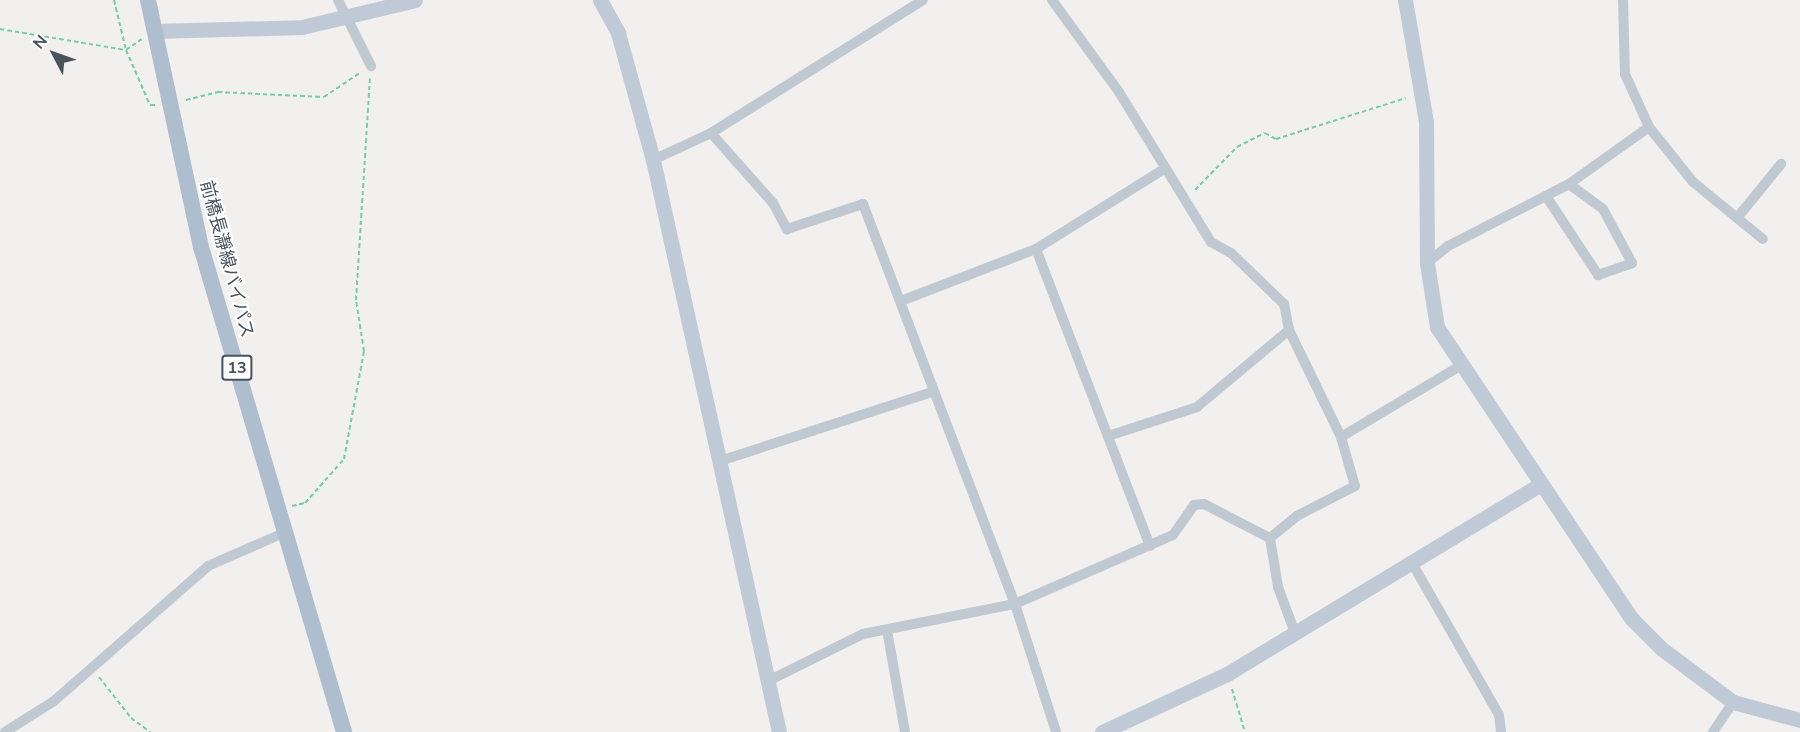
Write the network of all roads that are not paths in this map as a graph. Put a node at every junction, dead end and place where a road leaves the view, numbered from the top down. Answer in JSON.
{"nodes":[{"id":1,"x":148,"y":0,"type":"edge"},
{"id":2,"x":339,"y":0,"type":"edge"},
{"id":3,"x":415,"y":0,"type":"edge"},
{"id":4,"x":600,"y":0,"type":"edge"},
{"id":5,"x":923,"y":0,"type":"edge"},
{"id":6,"x":1052,"y":0,"type":"edge"},
{"id":7,"x":1405,"y":0,"type":"edge"},
{"id":8,"x":1623,"y":0,"type":"edge"},
{"id":9,"x":348,"y":19,"type":"junction"},
{"id":10,"x":154,"y":31,"type":"junction"},
{"id":11,"x":370,"y":66,"type":"road end"},
{"id":12,"x":1649,"y":127,"type":"junction"},
{"id":13,"x":711,"y":133,"type":"junction"},
{"id":14,"x":653,"y":160,"type":"junction"},
{"id":15,"x":1781,"y":164,"type":"dead end"},
{"id":16,"x":1164,"y":169,"type":"junction"},
{"id":17,"x":1569,"y":184,"type":"junction"},
{"id":18,"x":1546,"y":196,"type":"junction"},
{"id":19,"x":1737,"y":218,"type":"junction"},
{"id":20,"x":1763,"y":239,"type":"dead end"},
{"id":21,"x":1036,"y":249,"type":"junction"},
{"id":22,"x":1427,"y":263,"type":"junction"},
{"id":23,"x":901,"y":301,"type":"junction"},
{"id":24,"x":1289,"y":330,"type":"junction"},
{"id":25,"x":1460,"y":366,"type":"junction"},
{"id":26,"x":932,"y":392,"type":"junction"},
{"id":27,"x":1108,"y":436,"type":"junction"},
{"id":28,"x":1341,"y":437,"type":"junction"},
{"id":29,"x":720,"y":461,"type":"junction"},
{"id":30,"x":1541,"y":484,"type":"junction"},
{"id":31,"x":286,"y":532,"type":"junction"},
{"id":32,"x":1270,"y":538,"type":"junction"},
{"id":33,"x":1150,"y":546,"type":"junction"},
{"id":34,"x":1412,"y":563,"type":"junction"},
{"id":35,"x":1016,"y":603,"type":"junction"},
{"id":36,"x":887,"y":630,"type":"junction"},
{"id":37,"x":1295,"y":633,"type":"junction"},
{"id":38,"x":768,"y":681,"type":"junction"},
{"id":39,"x":1733,"y":702,"type":"junction"},
{"id":40,"x":1800,"y":720,"type":"edge"},
{"id":41,"x":5,"y":732,"type":"edge"},
{"id":42,"x":344,"y":732,"type":"edge"},
{"id":43,"x":779,"y":732,"type":"edge"},
{"id":44,"x":905,"y":732,"type":"edge"},
{"id":45,"x":1056,"y":732,"type":"edge"},
{"id":46,"x":1102,"y":732,"type":"edge"},
{"id":47,"x":1501,"y":732,"type":"edge"},
{"id":48,"x":1713,"y":732,"type":"edge"}],
"edges":[{"from":1,"to":10,"type":"main road","name":"前橋長瀞線バイパス","number":"13"},
{"from":2,"to":9,"type":"street"},
{"from":3,"to":9,"type":"street"},
{"from":4,"to":14,"type":"street"},
{"from":5,"to":13,"type":"street"},
{"from":6,"to":16,"type":"street"},
{"from":7,"to":22,"type":"street"},
{"from":8,"to":12,"type":"street"},
{"from":9,"to":10,"type":"street"},
{"from":9,"to":11,"type":"street"},
{"from":10,"to":31,"type":"main road","name":"前橋長瀞線バイパス","number":"13"},
{"from":12,"to":17,"type":"street"},
{"from":12,"to":19,"type":"street"},
{"from":13,"to":14,"type":"street"},
{"from":13,"to":23,"type":"street"},
{"from":14,"to":29,"type":"street"},
{"from":15,"to":19,"type":"street"},
{"from":16,"to":21,"type":"street"},
{"from":16,"to":24,"type":"street"},
{"from":17,"to":18,"type":"street"},
{"from":17,"to":18,"type":"street"},
{"from":18,"to":22,"type":"street"},
{"from":19,"to":20,"type":"street"},
{"from":21,"to":23,"type":"street"},
{"from":21,"to":27,"type":"street"},
{"from":22,"to":25,"type":"street"},
{"from":23,"to":26,"type":"street"},
{"from":24,"to":27,"type":"street"},
{"from":24,"to":28,"type":"street"},
{"from":25,"to":28,"type":"street"},
{"from":25,"to":30,"type":"street"},
{"from":26,"to":29,"type":"street"},
{"from":26,"to":35,"type":"street"},
{"from":27,"to":33,"type":"street"},
{"from":28,"to":32,"type":"street"},
{"from":29,"to":38,"type":"street"},
{"from":30,"to":34,"type":"street"},
{"from":30,"to":39,"type":"street"},
{"from":31,"to":41,"type":"street"},
{"from":31,"to":42,"type":"main road","name":"前橋長瀞線バイパス","number":"13"},
{"from":32,"to":33,"type":"street"},
{"from":32,"to":37,"type":"street"},
{"from":33,"to":35,"type":"street"},
{"from":34,"to":37,"type":"street"},
{"from":34,"to":47,"type":"street"},
{"from":35,"to":36,"type":"street"},
{"from":35,"to":45,"type":"street"},
{"from":36,"to":38,"type":"street"},
{"from":36,"to":44,"type":"street"},
{"from":37,"to":46,"type":"street"},
{"from":38,"to":43,"type":"street"},
{"from":39,"to":40,"type":"street"},
{"from":39,"to":48,"type":"street"}]}
